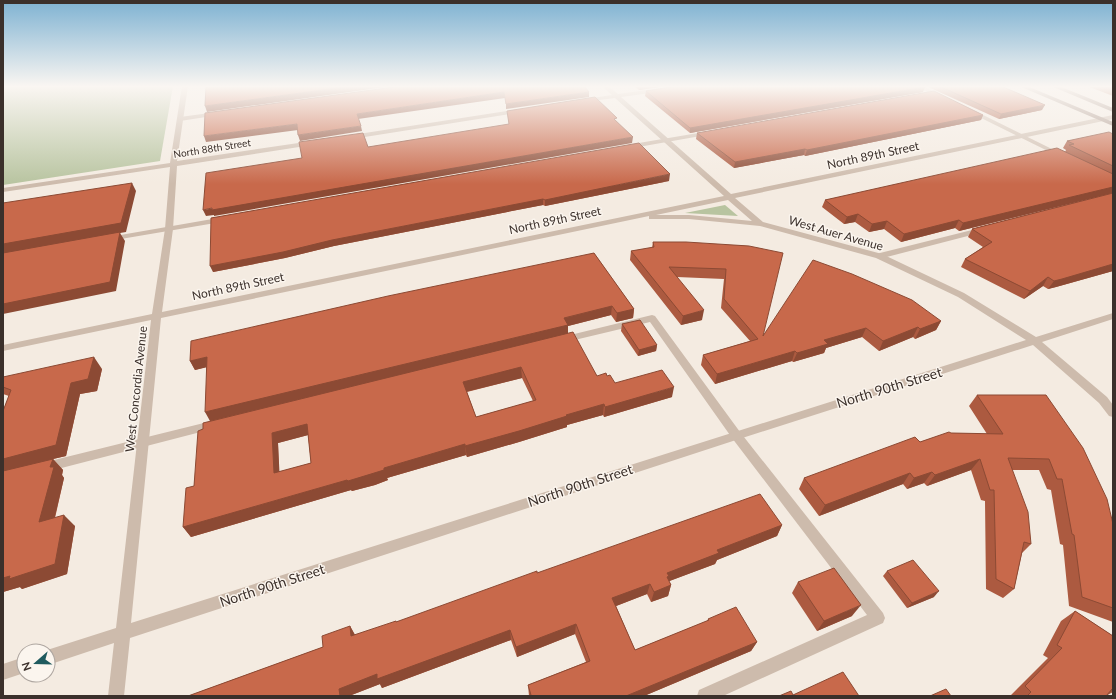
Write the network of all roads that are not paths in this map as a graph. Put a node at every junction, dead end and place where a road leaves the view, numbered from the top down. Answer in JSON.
{"nodes":[{"id":1,"x":180,"y":119,"type":"edge"},
{"id":2,"x":472,"y":119,"type":"edge"},
{"id":3,"x":642,"y":119,"type":"edge"},
{"id":4,"x":986,"y":119,"type":"edge"},
{"id":5,"x":1099,"y":119,"type":"edge"},
{"id":6,"x":1107,"y":119,"type":"edge"},
{"id":7,"x":1102,"y":120,"type":"junction"},
{"id":8,"x":1113,"y":124,"type":"edge"},
{"id":9,"x":718,"y":131,"type":"edge"},
{"id":10,"x":1022,"y":136,"type":"junction"},
{"id":11,"x":343,"y":138,"type":"edge"},
{"id":12,"x":666,"y":140,"type":"junction"},
{"id":13,"x":320,"y":142,"type":"edge"},
{"id":14,"x":618,"y":149,"type":"edge"},
{"id":15,"x":1066,"y":158,"type":"edge"},
{"id":16,"x":174,"y":164,"type":"junction"},
{"id":17,"x":3,"y":190,"type":"edge"},
{"id":18,"x":728,"y":196,"type":"junction"},
{"id":19,"x":630,"y":217,"type":"junction"},
{"id":20,"x":229,"y":218,"type":"edge"},
{"id":21,"x":760,"y":224,"type":"junction"},
{"id":22,"x":992,"y":227,"type":"edge"},
{"id":23,"x":169,"y":228,"type":"junction"},
{"id":24,"x":105,"y":240,"type":"edge"},
{"id":25,"x":879,"y":256,"type":"junction"},
{"id":26,"x":157,"y":316,"type":"junction"},
{"id":27,"x":1113,"y":316,"type":"edge"},
{"id":28,"x":1035,"y":341,"type":"junction"},
{"id":29,"x":553,"y":342,"type":"edge"},
{"id":30,"x":3,"y":348,"type":"edge"},
{"id":31,"x":1113,"y":413,"type":"edge"},
{"id":32,"x":230,"y":421,"type":"edge"},
{"id":33,"x":736,"y":434,"type":"junction"},
{"id":34,"x":144,"y":442,"type":"junction"},
{"id":35,"x":34,"y":470,"type":"edge"},
{"id":36,"x":122,"y":634,"type":"junction"},
{"id":37,"x":56,"y":655,"type":"edge"},
{"id":38,"x":16,"y":668,"type":"edge"},
{"id":39,"x":3,"y":672,"type":"edge"},
{"id":40,"x":116,"y":696,"type":"edge"},
{"id":41,"x":705,"y":696,"type":"edge"}],
"edges":[{"from":1,"to":16,"type":"street","name":"West Concordia Avenue"},
{"from":2,"to":11,"type":"street"},
{"from":3,"to":12,"type":"street","name":"West Auer Avenue"},
{"from":4,"to":10,"type":"street"},
{"from":5,"to":7,"type":"main road"},
{"from":6,"to":7,"type":"street","name":"North 89th Street"},
{"from":7,"to":8,"type":"main road"},
{"from":7,"to":10,"type":"street","name":"North 89th Street"},
{"from":9,"to":12,"type":"street"},
{"from":10,"to":15,"type":"street"},
{"from":10,"to":18,"type":"street","name":"North 89th Street"},
{"from":12,"to":14,"type":"street"},
{"from":12,"to":18,"type":"street","name":"West Auer Avenue"},
{"from":13,"to":16,"type":"street","name":"North 88th Street"},
{"from":16,"to":17,"type":"street","name":"North 88th Street"},
{"from":16,"to":23,"type":"street","name":"West Concordia Avenue"},
{"from":18,"to":19,"type":"street","name":"North 89th Street"},
{"from":18,"to":21,"type":"street","name":"West Auer Avenue"},
{"from":19,"to":21,"type":"street"},
{"from":19,"to":26,"type":"street","name":"North 89th Street"},
{"from":20,"to":23,"type":"street"},
{"from":21,"to":25,"type":"street","name":"West Auer Avenue"},
{"from":22,"to":25,"type":"street"},
{"from":23,"to":24,"type":"street"},
{"from":23,"to":26,"type":"street","name":"West Concordia Avenue"},
{"from":25,"to":28,"type":"street","name":"West Auer Avenue"},
{"from":26,"to":30,"type":"street","name":"North 89th Street"},
{"from":26,"to":34,"type":"street","name":"West Concordia Avenue"},
{"from":27,"to":28,"type":"street","name":"North 90th Street"},
{"from":28,"to":31,"type":"street","name":"West Auer Avenue"},
{"from":28,"to":33,"type":"street","name":"North 90th Street"},
{"from":29,"to":33,"type":"street"},
{"from":32,"to":34,"type":"street"},
{"from":33,"to":36,"type":"street","name":"North 90th Street"},
{"from":33,"to":41,"type":"street"},
{"from":34,"to":35,"type":"street"},
{"from":34,"to":36,"type":"street","name":"West Concordia Avenue"},
{"from":36,"to":37,"type":"street","name":"North 90th Street"},
{"from":36,"to":40,"type":"street","name":"West Concordia Avenue"},
{"from":38,"to":39,"type":"street"}]}
